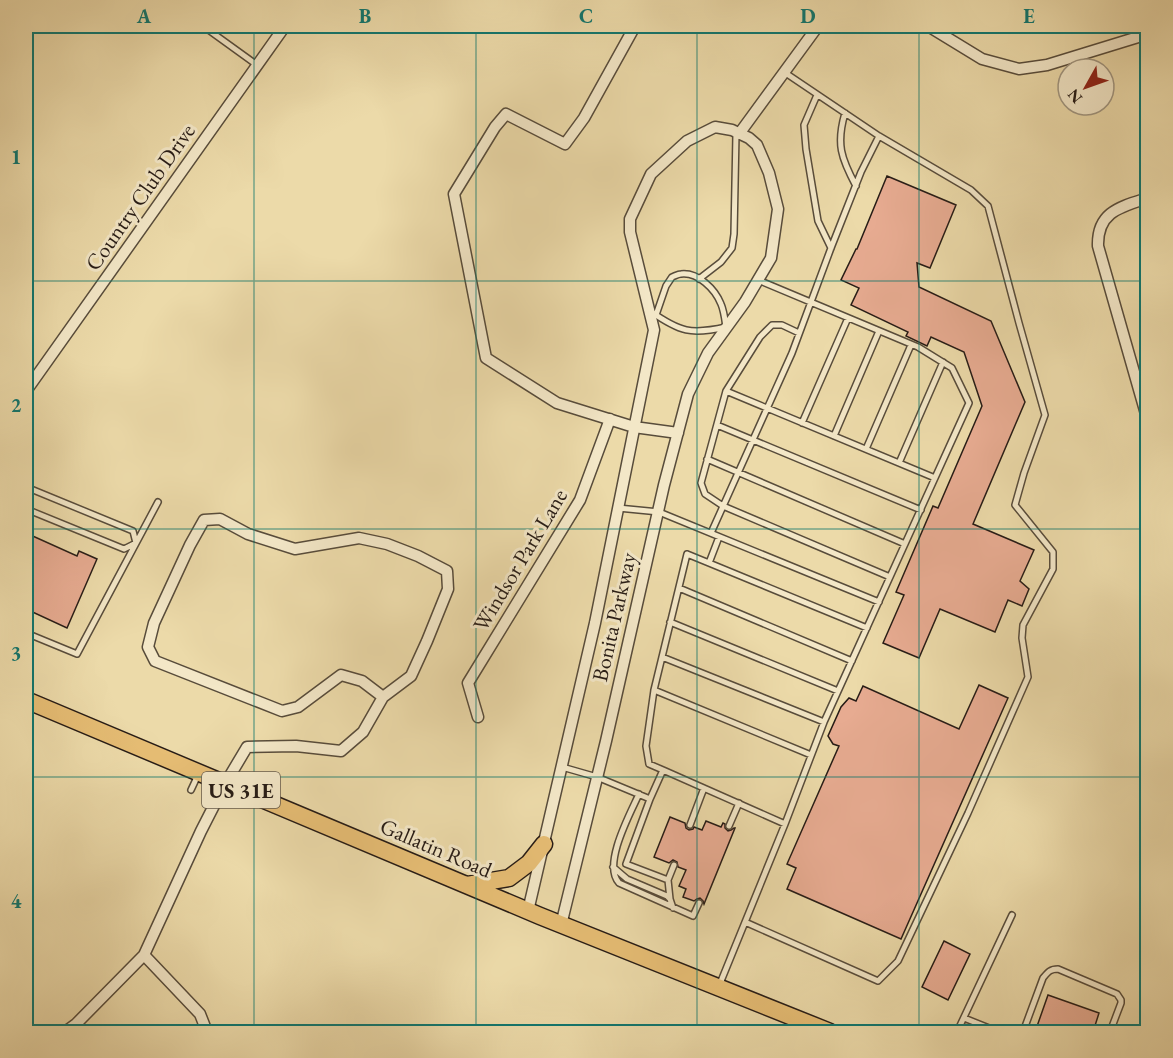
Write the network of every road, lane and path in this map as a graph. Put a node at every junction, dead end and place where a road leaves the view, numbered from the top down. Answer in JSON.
{"nodes":[{"id":1,"x":203,"y":26,"type":"edge"},
{"id":2,"x":285,"y":26,"type":"edge"},
{"id":3,"x":635,"y":26,"type":"edge"},
{"id":4,"x":818,"y":26,"type":"edge"},
{"id":5,"x":930,"y":26,"type":"edge"},
{"id":6,"x":1148,"y":34,"type":"edge"},
{"id":7,"x":257,"y":65,"type":"junction"},
{"id":8,"x":784,"y":72,"type":"junction"},
{"id":9,"x":817,"y":95,"type":"junction"},
{"id":10,"x":844,"y":113,"type":"junction"},
{"id":11,"x":738,"y":133,"type":"junction"},
{"id":12,"x":879,"y":136,"type":"junction"},
{"id":13,"x":856,"y":186,"type":"junction"},
{"id":14,"x":1148,"y":198,"type":"edge"},
{"id":15,"x":831,"y":248,"type":"junction"},
{"id":16,"x":699,"y":279,"type":"junction"},
{"id":17,"x":758,"y":280,"type":"junction"},
{"id":18,"x":811,"y":302,"type":"junction"},
{"id":19,"x":652,"y":313,"type":"junction"},
{"id":20,"x":848,"y":318,"type":"junction"},
{"id":21,"x":726,"y":327,"type":"junction"},
{"id":22,"x":879,"y":331,"type":"junction"},
{"id":23,"x":799,"y":333,"type":"junction"},
{"id":24,"x":911,"y":345,"type":"junction"},
{"id":25,"x":943,"y":362,"type":"junction"},
{"id":26,"x":26,"y":391,"type":"edge"},
{"id":27,"x":726,"y":391,"type":"junction"},
{"id":28,"x":767,"y":409,"type":"junction"},
{"id":29,"x":610,"y":419,"type":"junction"},
{"id":30,"x":1148,"y":421,"type":"edge"},
{"id":31,"x":802,"y":423,"type":"junction"},
{"id":32,"x":717,"y":425,"type":"junction"},
{"id":33,"x":634,"y":427,"type":"junction"},
{"id":34,"x":678,"y":432,"type":"junction"},
{"id":35,"x":834,"y":436,"type":"junction"},
{"id":36,"x":753,"y":440,"type":"junction"},
{"id":37,"x":866,"y":449,"type":"junction"},
{"id":38,"x":708,"y":459,"type":"junction"},
{"id":39,"x":898,"y":463,"type":"junction"},
{"id":40,"x":738,"y":473,"type":"junction"},
{"id":41,"x":935,"y":478,"type":"junction"},
{"id":42,"x":26,"y":487,"type":"edge"},
{"id":43,"x":158,"y":502,"type":"dead end"},
{"id":44,"x":723,"y":506,"type":"junction"},
{"id":45,"x":618,"y":508,"type":"junction"},
{"id":46,"x":26,"y":509,"type":"edge"},
{"id":47,"x":921,"y":510,"type":"junction"},
{"id":48,"x":658,"y":512,"type":"junction"},
{"id":49,"x":711,"y":533,"type":"junction"},
{"id":50,"x":719,"y":537,"type":"junction"},
{"id":51,"x":136,"y":543,"type":"junction"},
{"id":52,"x":905,"y":544,"type":"junction"},
{"id":53,"x":709,"y":562,"type":"junction"},
{"id":54,"x":890,"y":577,"type":"junction"},
{"id":55,"x":679,"y":588,"type":"junction"},
{"id":56,"x":879,"y":602,"type":"junction"},
{"id":57,"x":670,"y":622,"type":"junction"},
{"id":58,"x":867,"y":628,"type":"junction"},
{"id":59,"x":26,"y":633,"type":"edge"},
{"id":60,"x":662,"y":657,"type":"junction"},
{"id":61,"x":852,"y":661,"type":"junction"},
{"id":62,"x":654,"y":690,"type":"junction"},
{"id":63,"x":838,"y":691,"type":"junction"},
{"id":64,"x":383,"y":697,"type":"junction"},
{"id":65,"x":26,"y":700,"type":"edge"},
{"id":66,"x":478,"y":717,"type":"dead end"},
{"id":67,"x":824,"y":722,"type":"junction"},
{"id":68,"x":811,"y":755,"type":"junction"},
{"id":69,"x":562,"y":766,"type":"junction"},
{"id":70,"x":663,"y":770,"type":"junction"},
{"id":71,"x":199,"y":773,"type":"junction"},
{"id":72,"x":597,"y":777,"type":"junction"},
{"id":73,"x":225,"y":784,"type":"junction"},
{"id":74,"x":704,"y":788,"type":"junction"},
{"id":75,"x":191,"y":790,"type":"dead end"},
{"id":76,"x":639,"y":794,"type":"junction"},
{"id":77,"x":650,"y":799,"type":"junction"},
{"id":78,"x":739,"y":803,"type":"junction"},
{"id":79,"x":785,"y":824,"type":"junction"},
{"id":80,"x":690,"y":825,"type":"dead end"},
{"id":81,"x":729,"y":826,"type":"dead end"},
{"id":82,"x":544,"y":844,"type":"junction"},
{"id":83,"x":674,"y":865,"type":"dead end"},
{"id":84,"x":613,"y":867,"type":"junction"},
{"id":85,"x":668,"y":880,"type":"junction"},
{"id":86,"x":467,"y":885,"type":"junction"},
{"id":87,"x":670,"y":898,"type":"junction"},
{"id":88,"x":699,"y":903,"type":"dead end"},
{"id":89,"x":673,"y":908,"type":"junction"},
{"id":90,"x":528,"y":911,"type":"junction"},
{"id":91,"x":1012,"y":915,"type":"dead end"},
{"id":92,"x":745,"y":922,"type":"junction"},
{"id":93,"x":561,"y":925,"type":"junction"},
{"id":94,"x":144,"y":955,"type":"junction"},
{"id":95,"x":718,"y":988,"type":"junction"},
{"id":96,"x":964,"y":1018,"type":"junction"},
{"id":97,"x":799,"y":1027,"type":"edge"},
{"id":98,"x":66,"y":1032,"type":"edge"},
{"id":99,"x":207,"y":1032,"type":"edge"},
{"id":100,"x":830,"y":1032,"type":"edge"},
{"id":101,"x":957,"y":1032,"type":"edge"},
{"id":102,"x":999,"y":1032,"type":"edge"},
{"id":103,"x":1023,"y":1032,"type":"edge"},
{"id":104,"x":1110,"y":1032,"type":"edge"}],
"edges":[{"from":1,"to":7,"type":"lane"},
{"from":2,"to":7,"type":"street","name":"Country Club Drive"},
{"from":3,"to":29,"type":"street"},
{"from":4,"to":8,"type":"street"},
{"from":5,"to":6,"type":"street"},
{"from":7,"to":26,"type":"street","name":"Country Club Drive"},
{"from":8,"to":9,"type":"lane"},
{"from":8,"to":11,"type":"street"},
{"from":9,"to":10,"type":"lane"},
{"from":9,"to":15,"type":"lane"},
{"from":10,"to":12,"type":"lane"},
{"from":10,"to":13,"type":"lane"},
{"from":11,"to":16,"type":"lane"},
{"from":11,"to":17,"type":"street","name":"Bonita Parkway"},
{"from":11,"to":19,"type":"street","name":"Bonita Parkway"},
{"from":12,"to":13,"type":"lane"},
{"from":12,"to":92,"type":"lane"},
{"from":13,"to":15,"type":"lane"},
{"from":14,"to":30,"type":"street"},
{"from":15,"to":18,"type":"lane"},
{"from":16,"to":19,"type":"lane"},
{"from":16,"to":21,"type":"lane"},
{"from":17,"to":18,"type":"lane"},
{"from":17,"to":21,"type":"street","name":"Bonita Parkway"},
{"from":18,"to":20,"type":"lane"},
{"from":18,"to":23,"type":"lane"},
{"from":19,"to":21,"type":"lane"},
{"from":19,"to":33,"type":"street","name":"Bonita Parkway"},
{"from":20,"to":22,"type":"lane"},
{"from":20,"to":31,"type":"lane"},
{"from":21,"to":34,"type":"street","name":"Bonita Parkway"},
{"from":22,"to":24,"type":"lane"},
{"from":22,"to":35,"type":"lane"},
{"from":23,"to":27,"type":"lane"},
{"from":23,"to":28,"type":"lane"},
{"from":24,"to":25,"type":"lane"},
{"from":24,"to":37,"type":"lane"},
{"from":25,"to":39,"type":"lane"},
{"from":25,"to":41,"type":"lane"},
{"from":27,"to":28,"type":"lane"},
{"from":27,"to":32,"type":"lane"},
{"from":28,"to":31,"type":"lane"},
{"from":28,"to":36,"type":"lane"},
{"from":29,"to":33,"type":"street"},
{"from":29,"to":66,"type":"street","name":"Windsor Park Lane"},
{"from":31,"to":35,"type":"lane"},
{"from":32,"to":36,"type":"lane"},
{"from":32,"to":38,"type":"lane"},
{"from":33,"to":34,"type":"street"},
{"from":33,"to":45,"type":"street","name":"Bonita Parkway"},
{"from":34,"to":48,"type":"street","name":"Bonita Parkway"},
{"from":35,"to":37,"type":"lane"},
{"from":36,"to":40,"type":"lane"},
{"from":36,"to":47,"type":"lane"},
{"from":37,"to":39,"type":"lane"},
{"from":38,"to":40,"type":"lane"},
{"from":38,"to":44,"type":"lane"},
{"from":39,"to":41,"type":"lane"},
{"from":40,"to":44,"type":"lane"},
{"from":40,"to":52,"type":"lane"},
{"from":41,"to":47,"type":"lane"},
{"from":42,"to":51,"type":"lane"},
{"from":43,"to":51,"type":"lane"},
{"from":44,"to":49,"type":"lane"},
{"from":44,"to":54,"type":"lane"},
{"from":45,"to":48,"type":"lane"},
{"from":45,"to":69,"type":"street","name":"Bonita Parkway"},
{"from":46,"to":51,"type":"lane"},
{"from":47,"to":52,"type":"lane"},
{"from":48,"to":49,"type":"lane"},
{"from":48,"to":72,"type":"street","name":"Bonita Parkway"},
{"from":49,"to":50,"type":"lane"},
{"from":50,"to":53,"type":"lane"},
{"from":50,"to":56,"type":"lane"},
{"from":51,"to":59,"type":"lane"},
{"from":52,"to":54,"type":"lane"},
{"from":53,"to":55,"type":"lane"},
{"from":53,"to":58,"type":"lane"},
{"from":54,"to":56,"type":"lane"},
{"from":55,"to":57,"type":"lane"},
{"from":55,"to":61,"type":"lane"},
{"from":56,"to":58,"type":"lane"},
{"from":57,"to":60,"type":"lane"},
{"from":57,"to":63,"type":"lane"},
{"from":58,"to":61,"type":"lane"},
{"from":60,"to":62,"type":"lane"},
{"from":60,"to":67,"type":"lane"},
{"from":61,"to":63,"type":"lane"},
{"from":62,"to":68,"type":"lane"},
{"from":62,"to":70,"type":"lane"},
{"from":63,"to":67,"type":"lane"},
{"from":64,"to":64,"type":"street"},
{"from":64,"to":73,"type":"street"},
{"from":65,"to":71,"type":"main road","name":"Gallatin Road","number":"US 31E"},
{"from":67,"to":68,"type":"lane"},
{"from":68,"to":79,"type":"lane"},
{"from":69,"to":72,"type":"lane"},
{"from":69,"to":82,"type":"street","name":"Bonita Parkway"},
{"from":70,"to":74,"type":"lane"},
{"from":70,"to":77,"type":"lane"},
{"from":71,"to":73,"type":"main road","name":"Gallatin Road","number":"US 31E"},
{"from":71,"to":75,"type":"lane"},
{"from":72,"to":76,"type":"lane"},
{"from":72,"to":93,"type":"street","name":"Bonita Parkway"},
{"from":73,"to":86,"type":"main road","name":"Gallatin Road","number":"US 31E"},
{"from":73,"to":94,"type":"street"},
{"from":74,"to":78,"type":"lane"},
{"from":74,"to":80,"type":"lane"},
{"from":76,"to":77,"type":"lane"},
{"from":76,"to":84,"type":"lane"},
{"from":77,"to":85,"type":"lane"},
{"from":78,"to":79,"type":"lane"},
{"from":78,"to":81,"type":"lane"},
{"from":79,"to":92,"type":"lane"},
{"from":82,"to":86,"type":"main road"},
{"from":82,"to":90,"type":"street","name":"Bonita Parkway"},
{"from":83,"to":85,"type":"lane"},
{"from":84,"to":87,"type":"lane"},
{"from":84,"to":89,"type":"lane"},
{"from":85,"to":87,"type":"lane"},
{"from":86,"to":90,"type":"main road","name":"Gallatin Road","number":"US 31E"},
{"from":87,"to":89,"type":"lane"},
{"from":88,"to":89,"type":"lane"},
{"from":90,"to":93,"type":"main road","name":"Gallatin Road","number":"US 31E"},
{"from":91,"to":96,"type":"lane"},
{"from":92,"to":95,"type":"lane"},
{"from":93,"to":95,"type":"main road","name":"Gallatin Road","number":"US 31E"},
{"from":94,"to":98,"type":"street"},
{"from":94,"to":99,"type":"street"},
{"from":95,"to":97,"type":"main road","name":"Gallatin Road","number":"US 31E"},
{"from":96,"to":101,"type":"lane"},
{"from":96,"to":102,"type":"lane"},
{"from":97,"to":100,"type":"main road","name":"Gallatin Road","number":"US 31E"},
{"from":103,"to":104,"type":"lane"}]}
